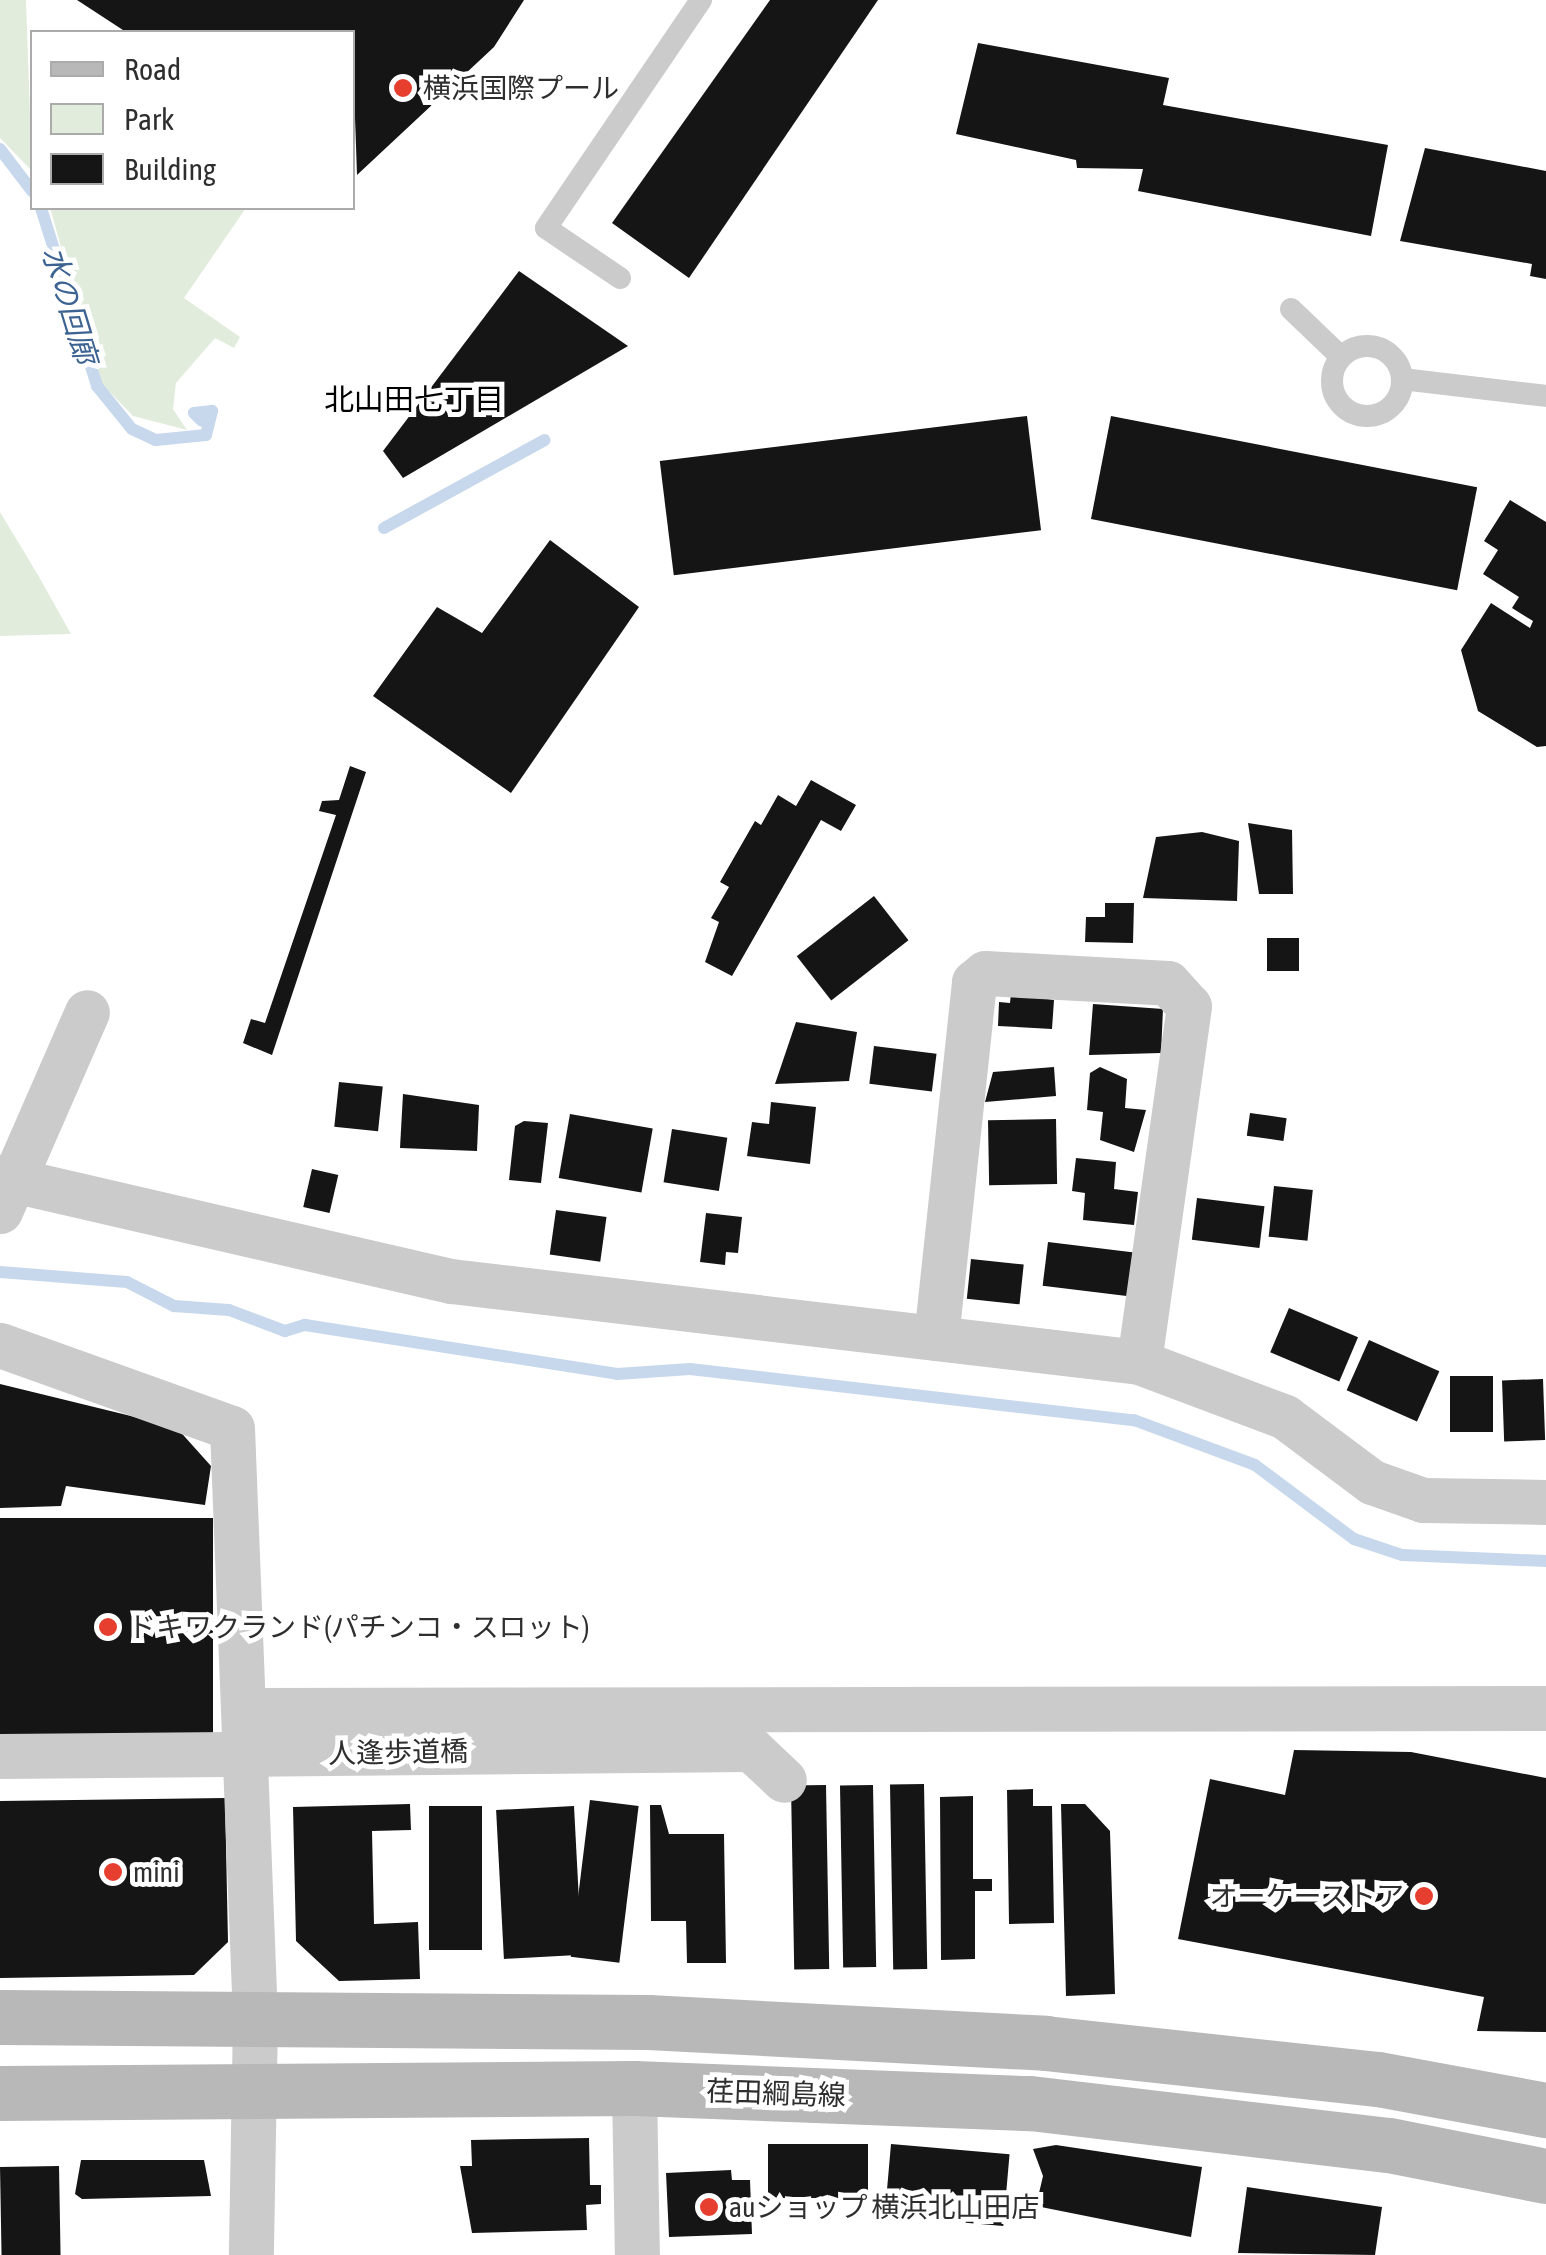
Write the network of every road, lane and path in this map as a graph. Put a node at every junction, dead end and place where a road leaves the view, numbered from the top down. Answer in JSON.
{"nodes":[{"id":1,"x":701,"y":0,"type":"edge"},
{"id":2,"x":620,"y":278,"type":"dead end"},
{"id":3,"x":1291,"y":309,"type":"dead end"},
{"id":4,"x":1341,"y":357,"type":"junction"},
{"id":5,"x":1402,"y":379,"type":"junction"},
{"id":6,"x":1546,"y":396,"type":"edge"},
{"id":7,"x":88,"y":1012,"type":"dead end"},
{"id":8,"x":0,"y":1176,"type":"edge"},
{"id":9,"x":0,"y":1211,"type":"edge"},
{"id":10,"x":936,"y":1338,"type":"junction"},
{"id":11,"x":0,"y":1345,"type":"edge"},
{"id":12,"x":1139,"y":1362,"type":"junction"},
{"id":13,"x":1546,"y":1502,"type":"edge"},
{"id":14,"x":1546,"y":1708,"type":"edge"},
{"id":15,"x":245,"y":1710,"type":"junction"},
{"id":16,"x":0,"y":1756,"type":"edge"},
{"id":17,"x":784,"y":1780,"type":"dead end"},
{"id":18,"x":0,"y":2018,"type":"edge"},
{"id":19,"x":255,"y":2018,"type":"junction"},
{"id":20,"x":634,"y":2088,"type":"junction"},
{"id":21,"x":254,"y":2091,"type":"junction"},
{"id":22,"x":0,"y":2094,"type":"edge"},
{"id":23,"x":1546,"y":2110,"type":"edge"},
{"id":24,"x":1546,"y":2176,"type":"edge"},
{"id":25,"x":252,"y":2255,"type":"edge"},
{"id":26,"x":636,"y":2255,"type":"edge"}],
"edges":[{"from":1,"to":2,"type":"lane"},
{"from":3,"to":4,"type":"lane"},
{"from":4,"to":5,"type":"lane"},
{"from":4,"to":5,"type":"lane"},
{"from":5,"to":6,"type":"lane"},
{"from":7,"to":9,"type":"street","bridge":true},
{"from":8,"to":10,"type":"street"},
{"from":10,"to":12,"type":"street"},
{"from":10,"to":12,"type":"street"},
{"from":11,"to":15,"type":"street"},
{"from":12,"to":13,"type":"street"},
{"from":14,"to":15,"type":"street"},
{"from":15,"to":19,"type":"street"},
{"from":16,"to":17,"type":"street","name":"人逢歩道橋","bridge":true},
{"from":18,"to":19,"type":"main road"},
{"from":19,"to":21,"type":"street"},
{"from":19,"to":23,"type":"main road"},
{"from":20,"to":21,"type":"main road","name":"荏田綱島線"},
{"from":20,"to":24,"type":"main road","name":"荏田綱島線"},
{"from":20,"to":26,"type":"street"},
{"from":21,"to":22,"type":"main road","name":"荏田綱島線"},
{"from":21,"to":25,"type":"street"}]}
